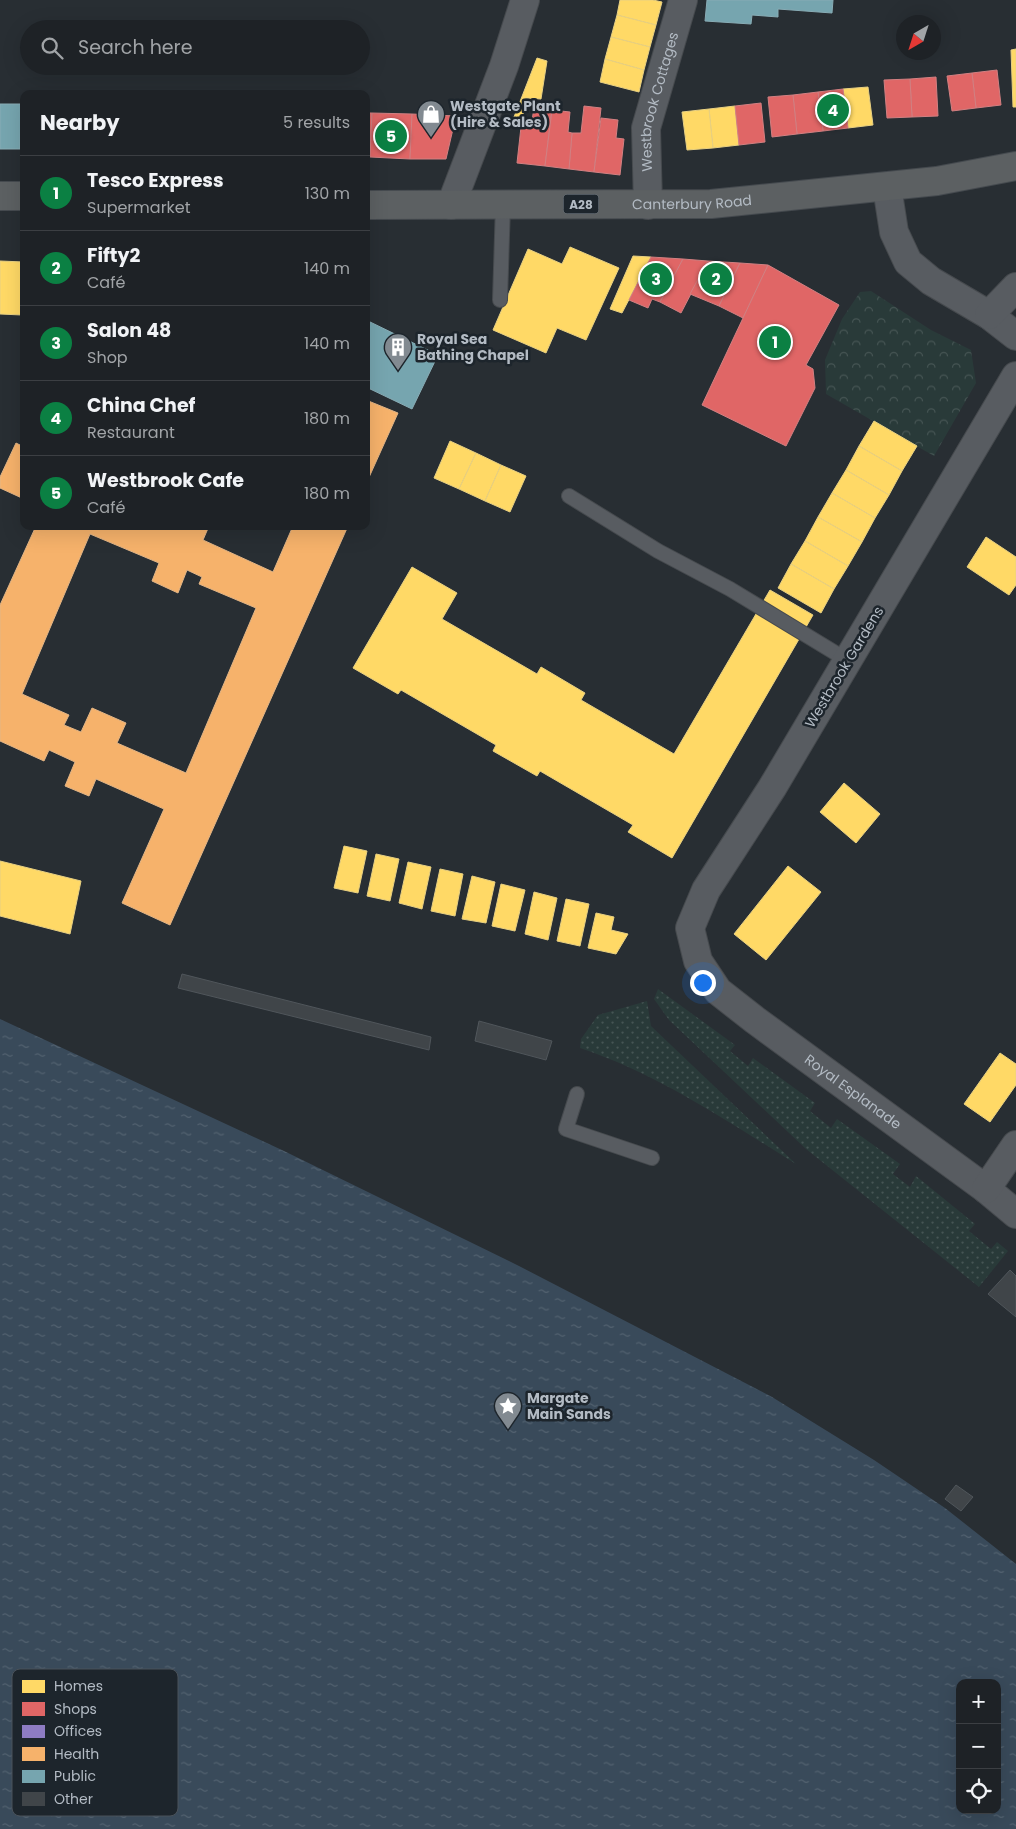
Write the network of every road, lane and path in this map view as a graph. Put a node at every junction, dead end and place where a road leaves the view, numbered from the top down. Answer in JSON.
{"nodes":[{"id":1,"x":526,"y":0,"type":"edge"},
{"id":2,"x":682,"y":0,"type":"edge"},
{"id":3,"x":1016,"y":166,"type":"edge"},
{"id":4,"x":886,"y":187,"type":"junction"},
{"id":5,"x":0,"y":196,"type":"edge"},
{"id":6,"x":20,"y":196,"type":"edge"},
{"id":7,"x":503,"y":204,"type":"junction"},
{"id":8,"x":370,"y":205,"type":"edge"},
{"id":9,"x":451,"y":205,"type":"junction"},
{"id":10,"x":648,"y":205,"type":"junction"},
{"id":11,"x":1016,"y":287,"type":"edge"},
{"id":12,"x":500,"y":300,"type":"dead end"},
{"id":13,"x":989,"y":315,"type":"junction"},
{"id":14,"x":1016,"y":336,"type":"edge"},
{"id":15,"x":1016,"y":376,"type":"edge"},
{"id":16,"x":569,"y":496,"type":"dead end"},
{"id":17,"x":847,"y":660,"type":"junction"},
{"id":18,"x":698,"y":961,"type":"joint"},
{"id":19,"x":577,"y":1094,"type":"dead end"},
{"id":20,"x":1016,"y":1145,"type":"edge"},
{"id":21,"x":652,"y":1158,"type":"dead end"},
{"id":22,"x":986,"y":1189,"type":"junction"},
{"id":23,"x":1016,"y":1214,"type":"edge"}],
"edges":[{"from":1,"to":9,"type":"street"},
{"from":2,"to":10,"type":"street","name":"Westbrook Cottages"},
{"from":3,"to":4,"type":"highway","name":"Canterbury Road","number":"A28"},
{"from":4,"to":10,"type":"highway","name":"Canterbury Road","number":"A28"},
{"from":4,"to":13,"type":"street"},
{"from":5,"to":6,"type":"highway"},
{"from":7,"to":9,"type":"highway","name":"Canterbury Road","number":"A28"},
{"from":7,"to":10,"type":"highway","name":"Canterbury Road","number":"A28"},
{"from":7,"to":12,"type":"lane"},
{"from":8,"to":9,"type":"highway","name":"Canterbury Road","number":"A28"},
{"from":11,"to":13,"type":"street"},
{"from":13,"to":14,"type":"street"},
{"from":15,"to":17,"type":"street","name":"Westbrook Gardens"},
{"from":16,"to":17,"type":"lane"},
{"from":17,"to":18,"type":"street","name":"Westbrook Gardens"},
{"from":18,"to":22,"type":"street","name":"Royal Esplanade"},
{"from":19,"to":21,"type":"lane"},
{"from":20,"to":22,"type":"street"},
{"from":22,"to":23,"type":"street","name":"Royal Esplanade"}]}
